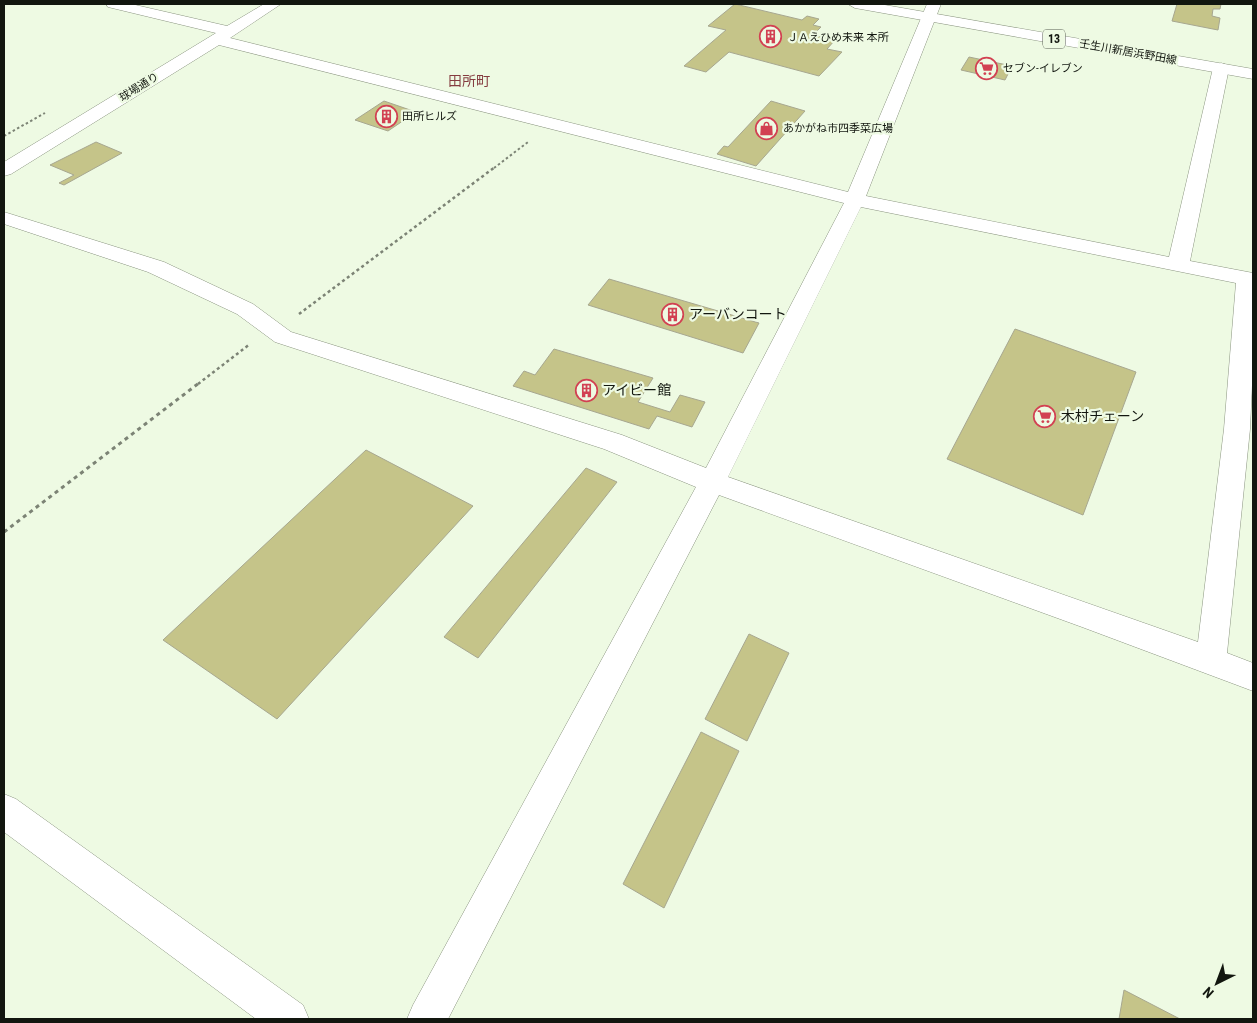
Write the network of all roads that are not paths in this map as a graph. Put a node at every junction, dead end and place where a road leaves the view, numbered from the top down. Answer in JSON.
{"nodes":[{"id":1,"x":113,"y":4,"type":"edge"},
{"id":2,"x":274,"y":4,"type":"edge"},
{"id":3,"x":855,"y":4,"type":"edge"},
{"id":4,"x":931,"y":10,"type":"edge"},
{"id":5,"x":222,"y":35,"type":"junction"},
{"id":6,"x":1221,"y":68,"type":"junction"},
{"id":7,"x":1253,"y":74,"type":"edge"},
{"id":8,"x":4,"y":170,"type":"edge"},
{"id":9,"x":855,"y":200,"type":"junction"},
{"id":10,"x":4,"y":218,"type":"edge"},
{"id":11,"x":1178,"y":265,"type":"junction"},
{"id":12,"x":1250,"y":279,"type":"edge"},
{"id":13,"x":712,"y":482,"type":"junction"},
{"id":14,"x":1211,"y":661,"type":"junction"},
{"id":15,"x":1253,"y":677,"type":"edge"},
{"id":16,"x":4,"y":811,"type":"edge"},
{"id":17,"x":289,"y":1019,"type":"edge"},
{"id":18,"x":427,"y":1019,"type":"edge"}],
"edges":[{"from":1,"to":5,"type":"street"},
{"from":2,"to":5,"type":"street","name":"球場通り"},
{"from":3,"to":4,"type":"street","name":"壬生川新居浜野田線","number":"13"},
{"from":4,"to":6,"type":"street","name":"壬生川新居浜野田線","number":"13"},
{"from":4,"to":9,"type":"street"},
{"from":5,"to":8,"type":"street","name":"球場通り"},
{"from":5,"to":9,"type":"street"},
{"from":6,"to":7,"type":"street","name":"壬生川新居浜野田線","number":"13"},
{"from":6,"to":11,"type":"street"},
{"from":9,"to":11,"type":"street"},
{"from":9,"to":13,"type":"street"},
{"from":10,"to":13,"type":"street"},
{"from":11,"to":12,"type":"street"},
{"from":12,"to":14,"type":"street"},
{"from":13,"to":14,"type":"street"},
{"from":13,"to":18,"type":"street"},
{"from":14,"to":15,"type":"street"},
{"from":16,"to":17,"type":"street"}]}
